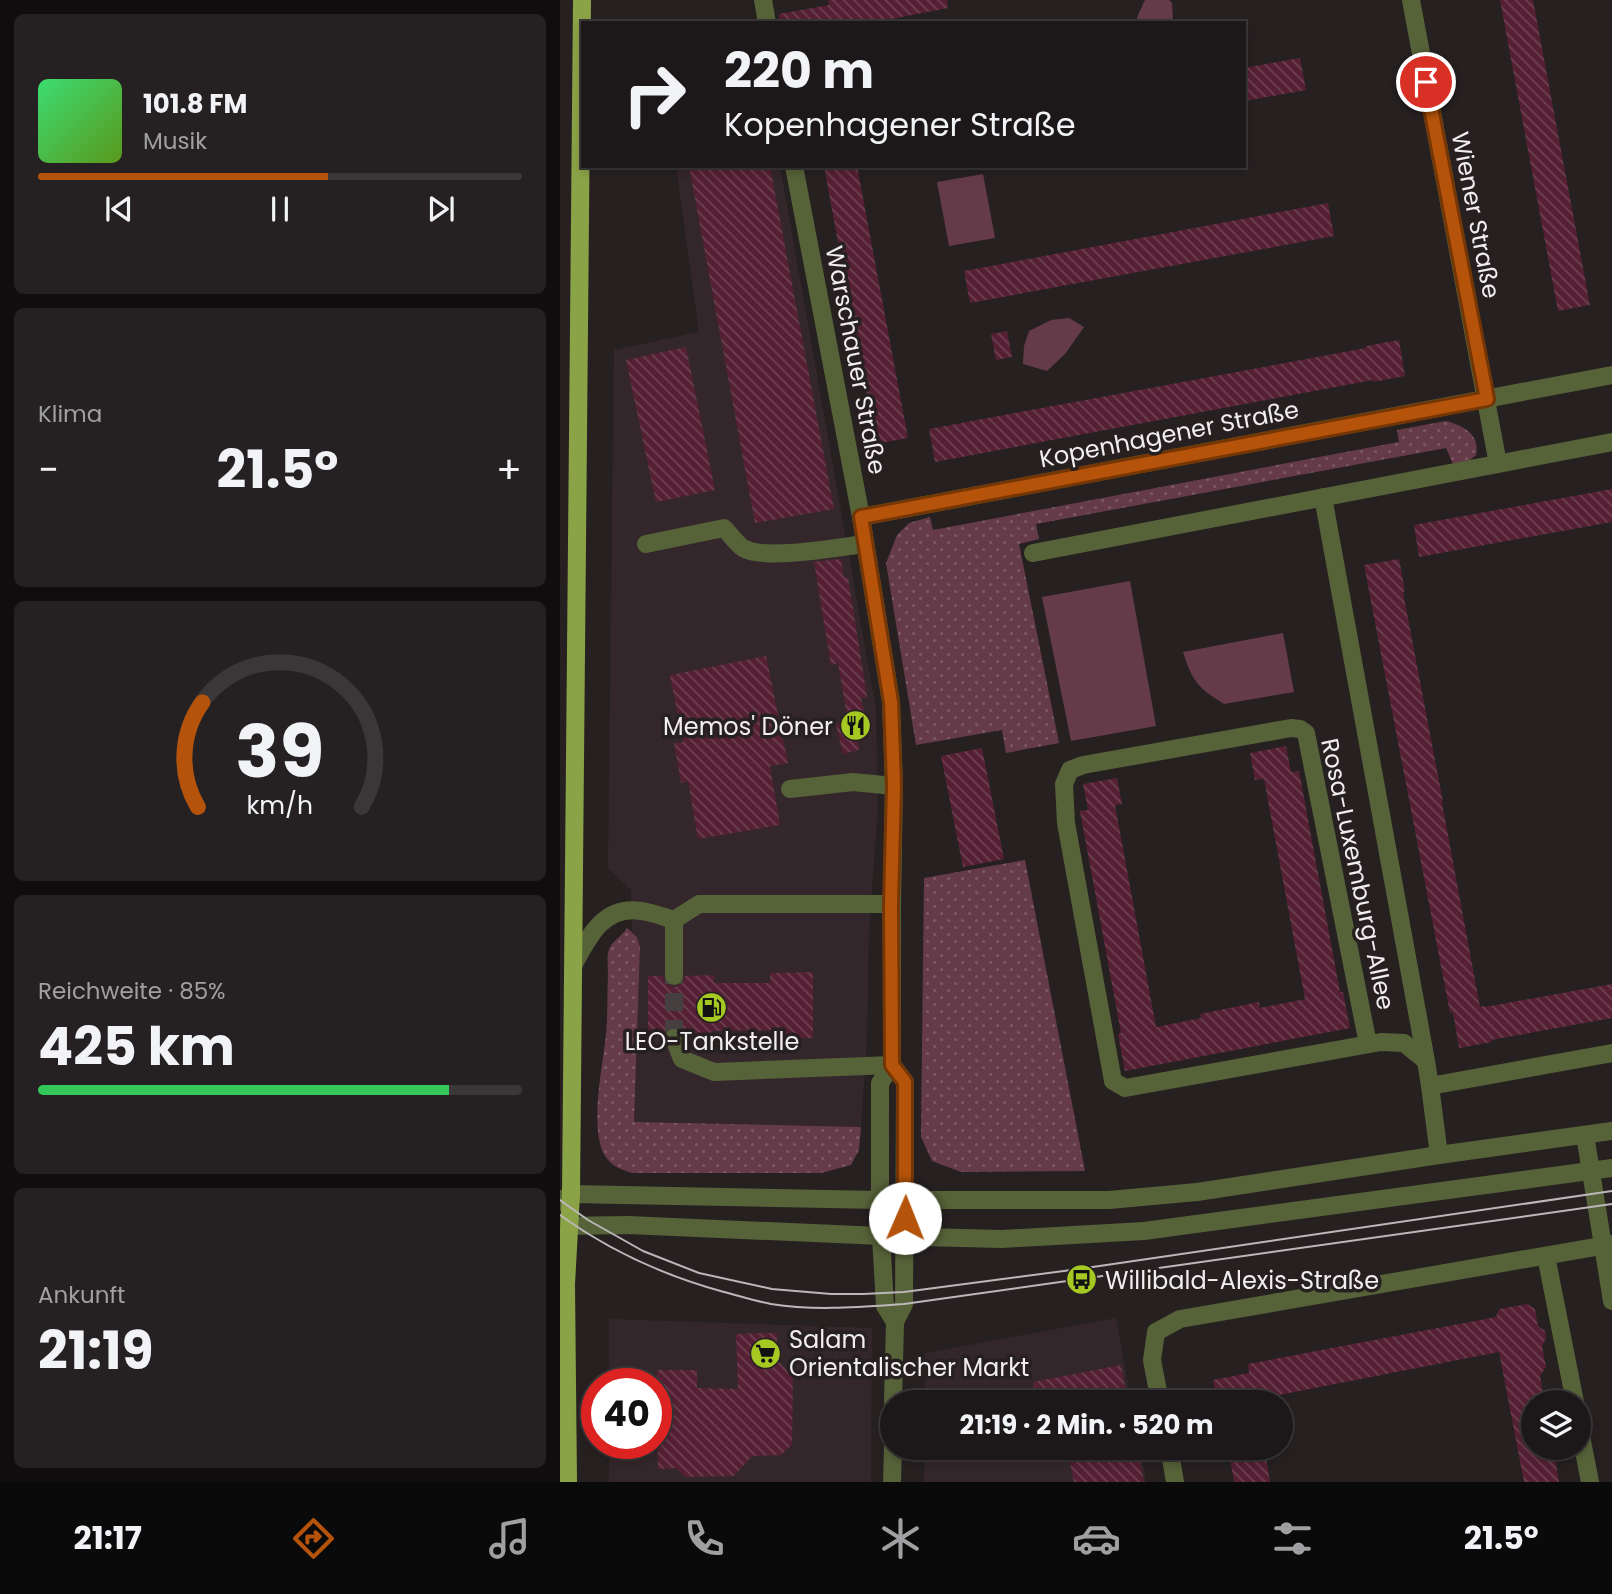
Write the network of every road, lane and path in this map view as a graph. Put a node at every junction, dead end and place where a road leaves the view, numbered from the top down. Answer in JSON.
{"nodes":[{"id":1,"x":582,"y":0,"type":"edge"},
{"id":2,"x":763,"y":0,"type":"edge"},
{"id":3,"x":1410,"y":0,"type":"edge"},
{"id":4,"x":582,"y":21,"type":"edge"},
{"id":5,"x":767,"y":21,"type":"edge"},
{"id":6,"x":581,"y":107,"type":"edge"},
{"id":7,"x":794,"y":168,"type":"edge"},
{"id":8,"x":1612,"y":374,"type":"edge"},
{"id":9,"x":1487,"y":399,"type":"junction"},
{"id":10,"x":1612,"y":442,"type":"edge"},
{"id":11,"x":1498,"y":464,"type":"junction"},
{"id":12,"x":1323,"y":497,"type":"junction"},
{"id":13,"x":861,"y":517,"type":"junction"},
{"id":14,"x":646,"y":544,"type":"dead end"},
{"id":15,"x":865,"y":544,"type":"junction"},
{"id":16,"x":1033,"y":553,"type":"dead end"},
{"id":17,"x":894,"y":786,"type":"junction"},
{"id":18,"x":790,"y":789,"type":"dead end"},
{"id":19,"x":891,"y":904,"type":"junction"},
{"id":20,"x":674,"y":920,"type":"junction"},
{"id":21,"x":573,"y":967,"type":"junction"},
{"id":22,"x":674,"y":976,"type":"tunnel mouth"},
{"id":23,"x":674,"y":1038,"type":"tunnel mouth"},
{"id":24,"x":1368,"y":1044,"type":"junction"},
{"id":25,"x":1612,"y":1053,"type":"edge"},
{"id":26,"x":1426,"y":1061,"type":"junction"},
{"id":27,"x":892,"y":1065,"type":"junction"},
{"id":28,"x":1430,"y":1086,"type":"junction"},
{"id":29,"x":1612,"y":1131,"type":"edge"},
{"id":30,"x":1585,"y":1135,"type":"junction"},
{"id":31,"x":1439,"y":1155,"type":"junction"},
{"id":32,"x":1612,"y":1168,"type":"edge"},
{"id":33,"x":1591,"y":1171,"type":"junction"},
{"id":34,"x":566,"y":1198,"type":"edge"},
{"id":35,"x":880,"y":1200,"type":"junction"},
{"id":36,"x":906,"y":1200,"type":"junction"},
{"id":37,"x":564,"y":1226,"type":"edge"},
{"id":38,"x":881,"y":1236,"type":"junction"},
{"id":39,"x":905,"y":1237,"type":"junction"},
{"id":40,"x":1607,"y":1245,"type":"edge"},
{"id":41,"x":1546,"y":1256,"type":"junction"},
{"id":42,"x":1612,"y":1301,"type":"edge"},
{"id":43,"x":895,"y":1322,"type":"junction"},
{"id":44,"x":893,"y":1390,"type":"edge"},
{"id":45,"x":1158,"y":1390,"type":"edge"},
{"id":46,"x":1573,"y":1390,"type":"edge"},
{"id":47,"x":893,"y":1460,"type":"edge"},
{"id":48,"x":1171,"y":1460,"type":"edge"},
{"id":49,"x":1586,"y":1460,"type":"edge"},
{"id":50,"x":568,"y":1482,"type":"edge"},
{"id":51,"x":892,"y":1482,"type":"edge"},
{"id":52,"x":1175,"y":1482,"type":"edge"},
{"id":53,"x":1590,"y":1482,"type":"edge"}],
"edges":[{"from":1,"to":4,"type":"main road"},
{"from":2,"to":5,"type":"street"},
{"from":3,"to":9,"type":"street","name":"Wiener Straße"},
{"from":6,"to":21,"type":"main road"},
{"from":7,"to":13,"type":"street","name":"Warschauer Straße"},
{"from":8,"to":9,"type":"street","name":"Kopenhagener Straße"},
{"from":9,"to":11,"type":"street"},
{"from":9,"to":13,"type":"street","name":"Kopenhagener Straße"},
{"from":10,"to":11,"type":"street"},
{"from":11,"to":12,"type":"street"},
{"from":12,"to":16,"type":"street"},
{"from":12,"to":26,"type":"street"},
{"from":13,"to":15,"type":"street","name":"Warschauer Straße"},
{"from":14,"to":15,"type":"street"},
{"from":15,"to":17,"type":"street","name":"Warschauer Straße"},
{"from":17,"to":18,"type":"street"},
{"from":17,"to":19,"type":"street","name":"Warschauer Straße"},
{"from":19,"to":20,"type":"street"},
{"from":19,"to":27,"type":"street","name":"Warschauer Straße"},
{"from":20,"to":21,"type":"street"},
{"from":20,"to":22,"type":"street"},
{"from":21,"to":34,"type":"main road"},
{"from":23,"to":27,"type":"street"},
{"from":24,"to":24,"type":"street","name":"Rosa-Luxemburg-Allee"},
{"from":24,"to":26,"type":"street","name":"Rosa-Luxemburg-Allee"},
{"from":25,"to":28,"type":"street"},
{"from":26,"to":28,"type":"street"},
{"from":27,"to":35,"type":"street","name":"Warschauer Straße"},
{"from":27,"to":36,"type":"street","name":"Warschauer Straße"},
{"from":28,"to":31,"type":"street"},
{"from":29,"to":30,"type":"street"},
{"from":30,"to":31,"type":"street"},
{"from":30,"to":33,"type":"street"},
{"from":31,"to":36,"type":"street"},
{"from":32,"to":33,"type":"street"},
{"from":33,"to":39,"type":"street"},
{"from":33,"to":40,"type":"street"},
{"from":34,"to":35,"type":"street"},
{"from":34,"to":37,"type":"main road"},
{"from":35,"to":36,"type":"street"},
{"from":35,"to":38,"type":"street"},
{"from":36,"to":39,"type":"street"},
{"from":37,"to":38,"type":"street"},
{"from":37,"to":50,"type":"main road"},
{"from":38,"to":39,"type":"street"},
{"from":38,"to":43,"type":"street"},
{"from":39,"to":43,"type":"street"},
{"from":40,"to":41,"type":"street"},
{"from":40,"to":42,"type":"street"},
{"from":41,"to":45,"type":"street"},
{"from":41,"to":46,"type":"street"},
{"from":43,"to":44,"type":"street"},
{"from":47,"to":51,"type":"street"},
{"from":48,"to":52,"type":"street"},
{"from":49,"to":53,"type":"street"}]}
